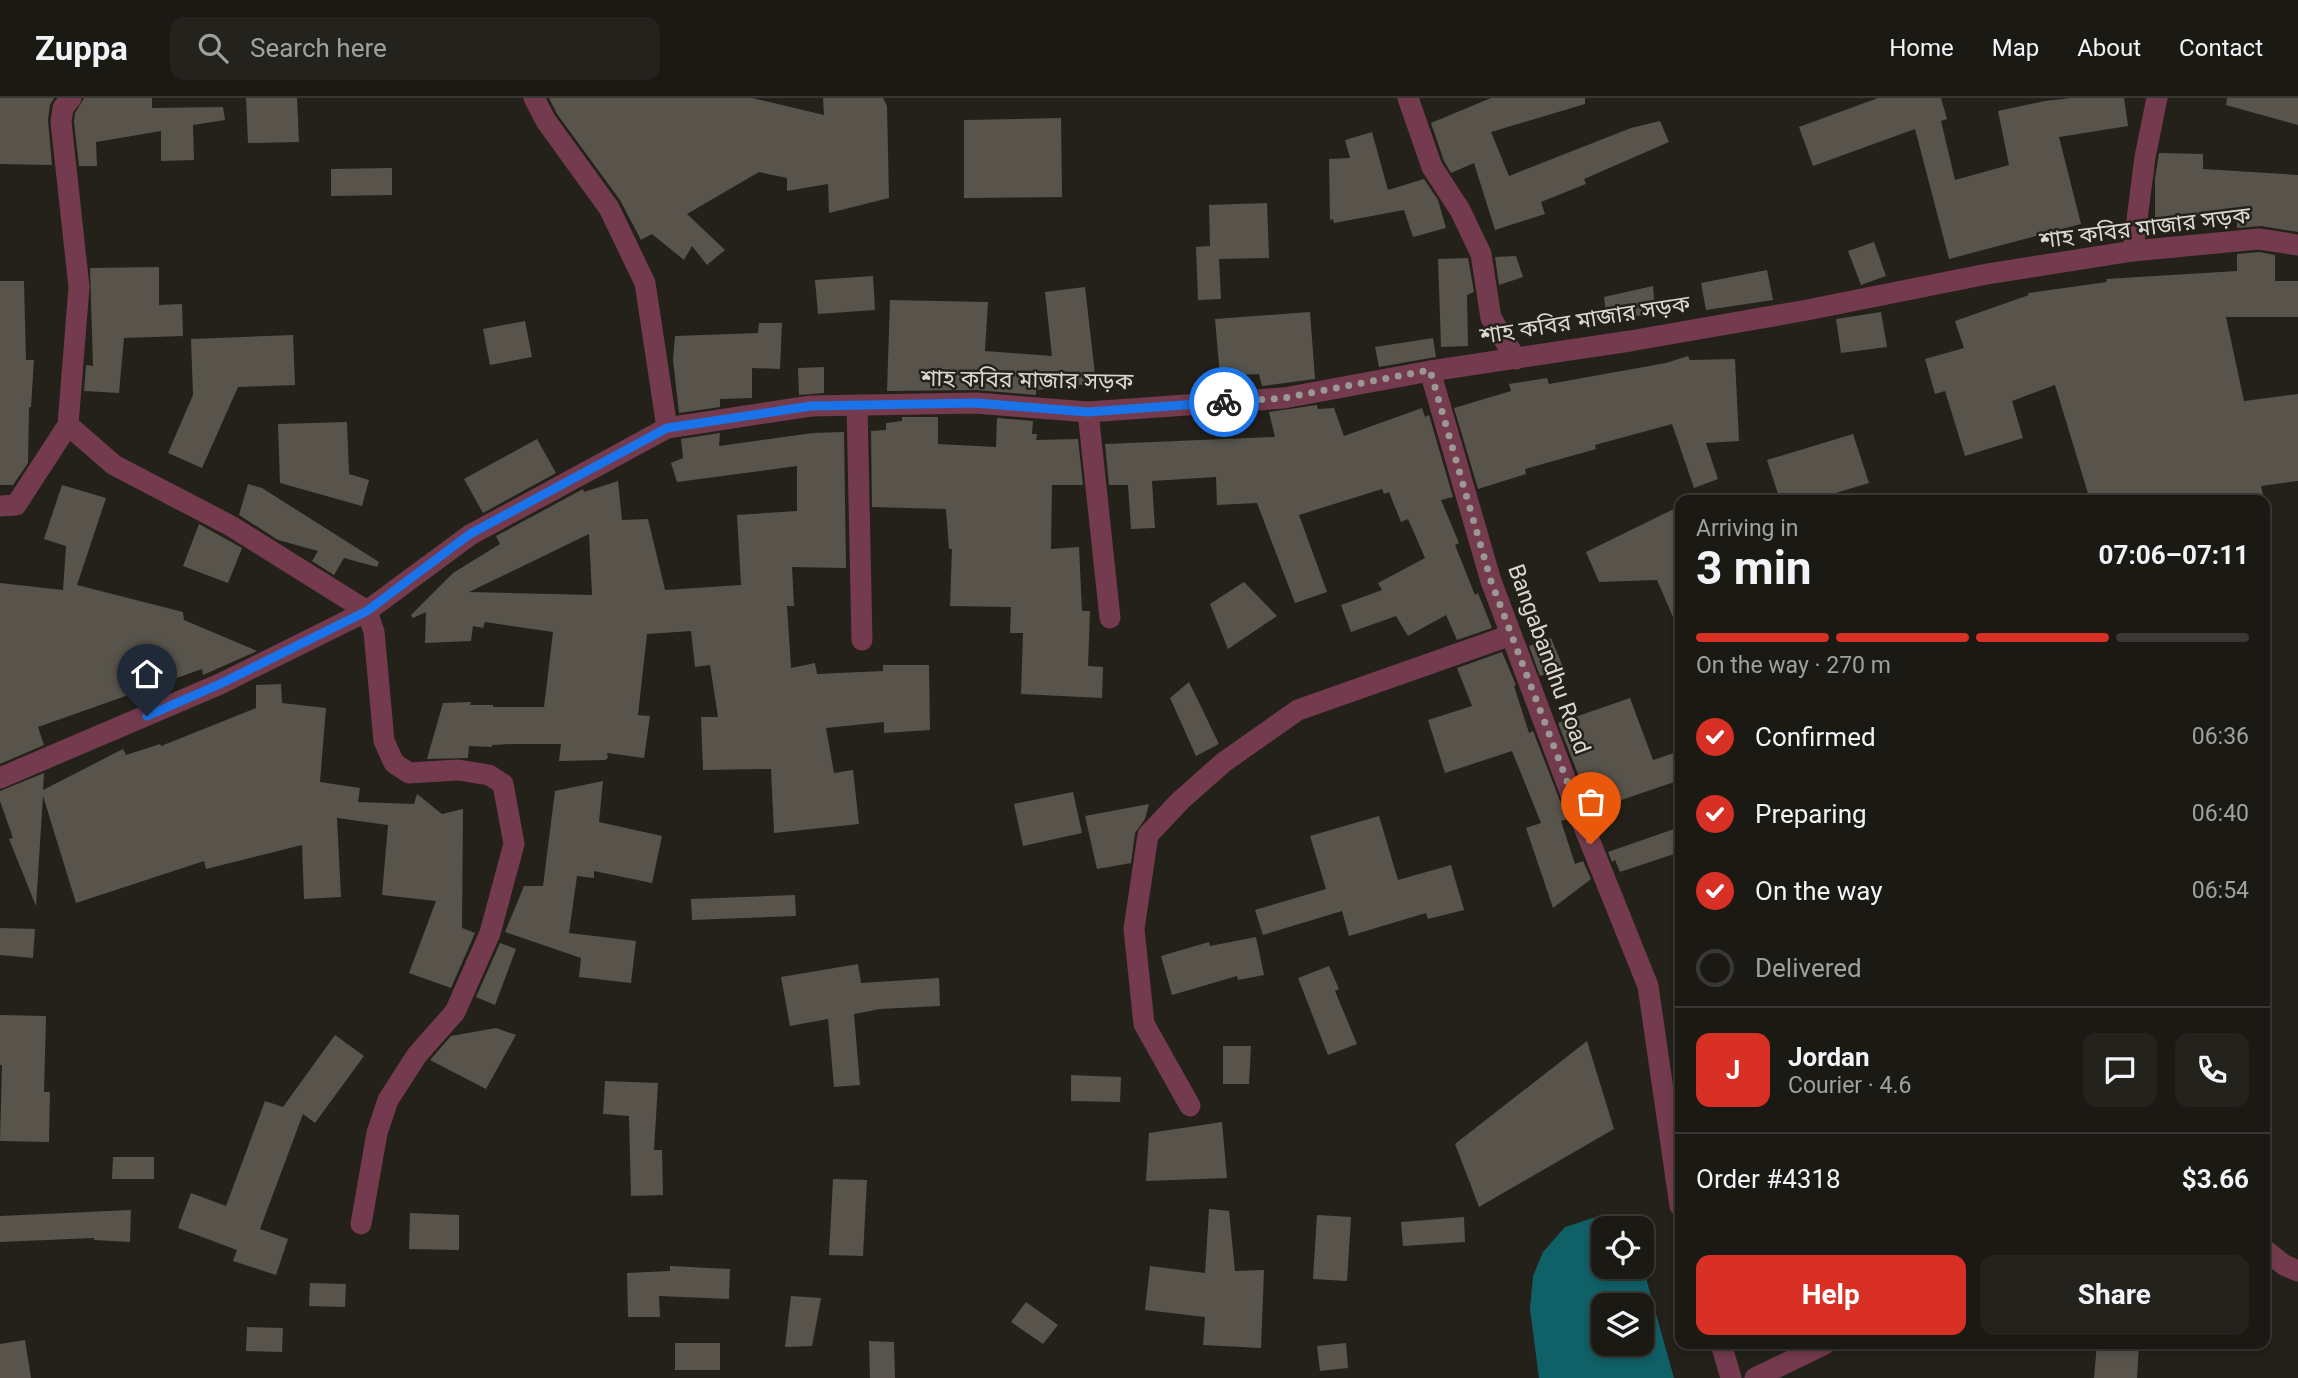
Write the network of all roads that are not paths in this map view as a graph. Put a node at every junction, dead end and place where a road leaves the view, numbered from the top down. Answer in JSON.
{"nodes":[{"id":1,"x":71,"y":98,"type":"edge"},
{"id":2,"x":534,"y":98,"type":"edge"},
{"id":3,"x":1408,"y":98,"type":"edge"},
{"id":4,"x":2157,"y":98,"type":"edge"},
{"id":5,"x":2298,"y":245,"type":"edge"},
{"id":6,"x":2133,"y":251,"type":"junction"},
{"id":7,"x":1516,"y":359,"type":"junction"},
{"id":8,"x":1430,"y":370,"type":"junction"},
{"id":9,"x":857,"y":405,"type":"junction"},
{"id":10,"x":1088,"y":412,"type":"junction"},
{"id":11,"x":68,"y":425,"type":"junction"},
{"id":12,"x":667,"y":428,"type":"junction"},
{"id":13,"x":0,"y":506,"type":"edge"},
{"id":14,"x":367,"y":611,"type":"junction"},
{"id":15,"x":1110,"y":618,"type":"dead end"},
{"id":16,"x":1511,"y":635,"type":"junction"},
{"id":17,"x":862,"y":640,"type":"dead end"},
{"id":18,"x":0,"y":778,"type":"edge"},
{"id":19,"x":1190,"y":1106,"type":"dead end"},
{"id":20,"x":1675,"y":1173,"type":"edge"},
{"id":21,"x":361,"y":1224,"type":"dead end"},
{"id":22,"x":2270,"y":1254,"type":"edge"},
{"id":23,"x":2298,"y":1271,"type":"edge"},
{"id":24,"x":1722,"y":1349,"type":"edge"},
{"id":25,"x":1815,"y":1349,"type":"edge"},
{"id":26,"x":1731,"y":1378,"type":"edge"},
{"id":27,"x":1755,"y":1378,"type":"edge"}],
"edges":[{"from":1,"to":11,"type":"street"},
{"from":2,"to":12,"type":"street"},
{"from":3,"to":7,"type":"street"},
{"from":4,"to":6,"type":"street"},
{"from":5,"to":6,"type":"street","name":"শাহ কবির মাজার সড়ক"},
{"from":6,"to":7,"type":"street","name":"শাহ কবির মাজার সড়ক"},
{"from":7,"to":8,"type":"street","name":"শাহ কবির মাজার সড়ক"},
{"from":8,"to":10,"type":"street","name":"শাহ কবির মাজার সড়ক"},
{"from":8,"to":16,"type":"street","name":"Bangabandhu Road"},
{"from":9,"to":10,"type":"street","name":"শাহ কবির মাজার সড়ক"},
{"from":9,"to":12,"type":"street","name":"শাহ কবির মাজার সড়ক"},
{"from":9,"to":17,"type":"street"},
{"from":10,"to":15,"type":"street"},
{"from":11,"to":13,"type":"street"},
{"from":11,"to":14,"type":"street"},
{"from":12,"to":14,"type":"street","name":"শাহ কবির মাজার সড়ক"},
{"from":14,"to":18,"type":"street","name":"শাহ কবির মাজার সড়ক"},
{"from":14,"to":21,"type":"street"},
{"from":16,"to":19,"type":"street"},
{"from":16,"to":20,"type":"street","name":"Bangabandhu Road"},
{"from":22,"to":23,"type":"street"},
{"from":24,"to":26,"type":"street"},
{"from":25,"to":27,"type":"street"}]}
